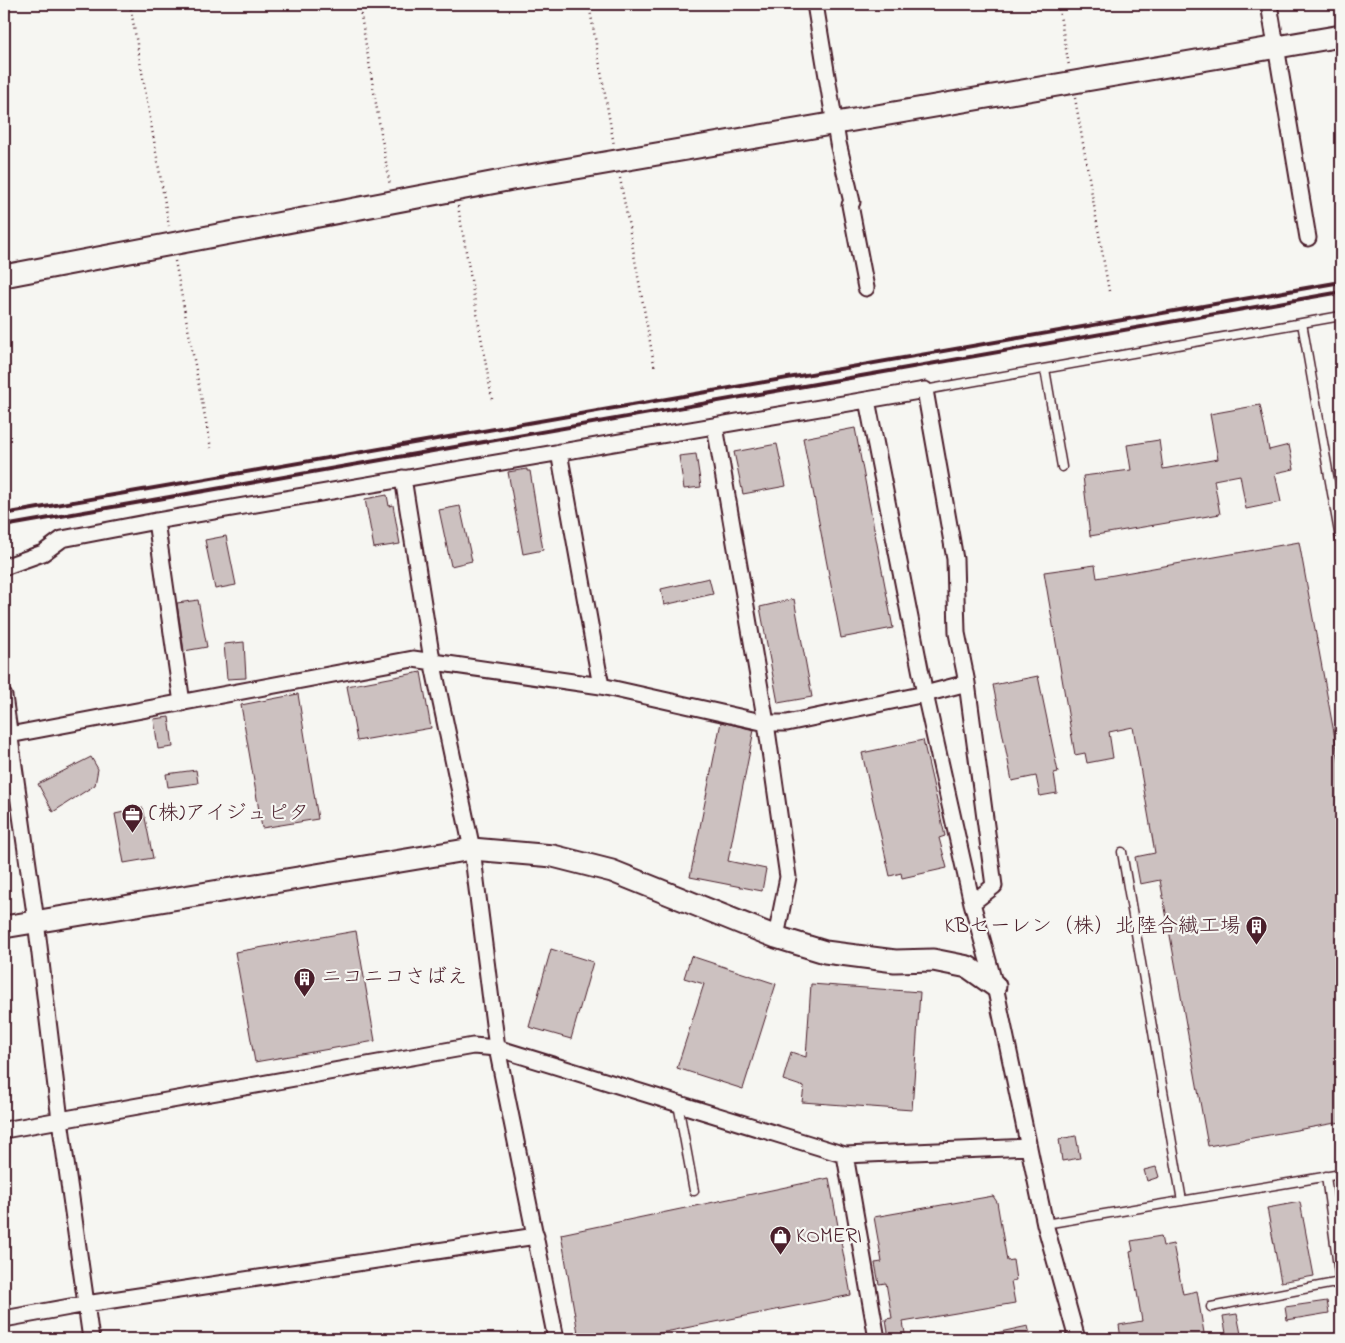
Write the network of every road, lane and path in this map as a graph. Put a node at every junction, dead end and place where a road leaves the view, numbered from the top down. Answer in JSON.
{"nodes":[{"id":1,"x":359,"y":4,"type":"edge"},
{"id":2,"x":589,"y":4,"type":"edge"},
{"id":3,"x":814,"y":4,"type":"edge"},
{"id":4,"x":1058,"y":4,"type":"edge"},
{"id":5,"x":1269,"y":4,"type":"edge"},
{"id":6,"x":1341,"y":36,"type":"edge"},
{"id":7,"x":1276,"y":47,"type":"junction"},
{"id":8,"x":1072,"y":82,"type":"junction"},
{"id":9,"x":835,"y":123,"type":"junction"},
{"id":10,"x":617,"y":161,"type":"junction"},
{"id":11,"x":456,"y":190,"type":"junction"},
{"id":12,"x":392,"y":202,"type":"junction"},
{"id":13,"x":1308,"y":238,"type":"dead end"},
{"id":14,"x":4,"y":276,"type":"edge"},
{"id":15,"x":866,"y":288,"type":"dead end"},
{"id":16,"x":1109,"y":292,"type":"dead end"},
{"id":17,"x":1341,"y":316,"type":"edge"},
{"id":18,"x":1302,"y":323,"type":"junction"},
{"id":19,"x":655,"y":369,"type":"dead end"},
{"id":20,"x":1045,"y":369,"type":"junction"},
{"id":21,"x":925,"y":390,"type":"junction"},
{"id":22,"x":492,"y":399,"type":"dead end"},
{"id":23,"x":867,"y":400,"type":"junction"},
{"id":24,"x":715,"y":426,"type":"junction"},
{"id":25,"x":560,"y":452,"type":"junction"},
{"id":26,"x":1062,"y":468,"type":"dead end"},
{"id":27,"x":403,"y":478,"type":"junction"},
{"id":28,"x":156,"y":521,"type":"junction"},
{"id":29,"x":1341,"y":544,"type":"edge"},
{"id":30,"x":4,"y":567,"type":"edge"},
{"id":31,"x":432,"y":660,"type":"junction"},
{"id":32,"x":967,"y":683,"type":"junction"},
{"id":33,"x":601,"y":686,"type":"junction"},
{"id":34,"x":925,"y":694,"type":"junction"},
{"id":35,"x":4,"y":696,"type":"edge"},
{"id":36,"x":182,"y":703,"type":"junction"},
{"id":37,"x":766,"y":723,"type":"junction"},
{"id":38,"x":6,"y":736,"type":"edge"},
{"id":39,"x":472,"y":849,"type":"junction"},
{"id":40,"x":1122,"y":852,"type":"dead end"},
{"id":41,"x":972,"y":903,"type":"junction"},
{"id":42,"x":36,"y":921,"type":"junction"},
{"id":43,"x":4,"y":927,"type":"edge"},
{"id":44,"x":776,"y":937,"type":"junction"},
{"id":45,"x":995,"y":986,"type":"junction"},
{"id":46,"x":497,"y":1048,"type":"junction"},
{"id":47,"x":678,"y":1104,"type":"junction"},
{"id":48,"x":60,"y":1120,"type":"junction"},
{"id":49,"x":4,"y":1130,"type":"edge"},
{"id":50,"x":1029,"y":1147,"type":"junction"},
{"id":51,"x":845,"y":1155,"type":"junction"},
{"id":52,"x":1341,"y":1174,"type":"edge"},
{"id":53,"x":1326,"y":1176,"type":"junction"},
{"id":54,"x":694,"y":1190,"type":"dead end"},
{"id":55,"x":1182,"y":1201,"type":"junction"},
{"id":56,"x":1045,"y":1224,"type":"junction"},
{"id":57,"x":536,"y":1236,"type":"junction"},
{"id":58,"x":86,"y":1304,"type":"junction"},
{"id":59,"x":1211,"y":1306,"type":"dead end"},
{"id":60,"x":4,"y":1319,"type":"edge"},
{"id":61,"x":1341,"y":1331,"type":"edge"},
{"id":62,"x":91,"y":1339,"type":"edge"},
{"id":63,"x":556,"y":1339,"type":"edge"},
{"id":64,"x":877,"y":1339,"type":"edge"},
{"id":65,"x":1077,"y":1339,"type":"edge"},
{"id":66,"x":1326,"y":1339,"type":"edge"}],
"edges":[{"from":1,"to":12,"type":"path"},
{"from":2,"to":10,"type":"path"},
{"from":3,"to":9,"type":"street"},
{"from":4,"to":8,"type":"path"},
{"from":5,"to":7,"type":"street"},
{"from":6,"to":7,"type":"street"},
{"from":7,"to":8,"type":"street"},
{"from":7,"to":13,"type":"street"},
{"from":8,"to":9,"type":"street"},
{"from":8,"to":16,"type":"path"},
{"from":9,"to":10,"type":"street"},
{"from":9,"to":15,"type":"street"},
{"from":10,"to":11,"type":"street"},
{"from":10,"to":19,"type":"path"},
{"from":11,"to":12,"type":"street"},
{"from":11,"to":22,"type":"path"},
{"from":12,"to":14,"type":"street"},
{"from":17,"to":18,"type":"lane"},
{"from":18,"to":20,"type":"lane"},
{"from":18,"to":29,"type":"lane"},
{"from":20,"to":21,"type":"lane"},
{"from":20,"to":26,"type":"lane"},
{"from":21,"to":23,"type":"street"},
{"from":21,"to":32,"type":"street"},
{"from":23,"to":24,"type":"street"},
{"from":23,"to":34,"type":"street"},
{"from":24,"to":25,"type":"street"},
{"from":24,"to":37,"type":"street"},
{"from":25,"to":27,"type":"street"},
{"from":25,"to":33,"type":"street"},
{"from":27,"to":28,"type":"street"},
{"from":27,"to":31,"type":"street"},
{"from":28,"to":30,"type":"street"},
{"from":28,"to":36,"type":"street"},
{"from":31,"to":33,"type":"street"},
{"from":31,"to":36,"type":"street"},
{"from":31,"to":39,"type":"street"},
{"from":32,"to":34,"type":"street"},
{"from":32,"to":41,"type":"street"},
{"from":33,"to":37,"type":"street"},
{"from":34,"to":37,"type":"street"},
{"from":34,"to":41,"type":"street"},
{"from":35,"to":38,"type":"street"},
{"from":36,"to":38,"type":"street"},
{"from":37,"to":44,"type":"street"},
{"from":38,"to":42,"type":"street"},
{"from":39,"to":42,"type":"street"},
{"from":39,"to":44,"type":"street"},
{"from":39,"to":46,"type":"street"},
{"from":40,"to":55,"type":"lane"},
{"from":41,"to":45,"type":"street"},
{"from":42,"to":43,"type":"street"},
{"from":42,"to":48,"type":"street"},
{"from":44,"to":45,"type":"street"},
{"from":45,"to":50,"type":"street"},
{"from":46,"to":47,"type":"street"},
{"from":46,"to":48,"type":"street"},
{"from":46,"to":57,"type":"street"},
{"from":47,"to":51,"type":"street"},
{"from":47,"to":54,"type":"lane"},
{"from":48,"to":49,"type":"street"},
{"from":48,"to":58,"type":"street"},
{"from":50,"to":51,"type":"street"},
{"from":50,"to":56,"type":"street"},
{"from":51,"to":64,"type":"street"},
{"from":52,"to":53,"type":"lane"},
{"from":53,"to":55,"type":"lane"},
{"from":53,"to":59,"type":"lane"},
{"from":55,"to":56,"type":"lane"},
{"from":56,"to":65,"type":"street"},
{"from":57,"to":58,"type":"street"},
{"from":57,"to":63,"type":"street"},
{"from":58,"to":60,"type":"street"},
{"from":58,"to":62,"type":"street"},
{"from":61,"to":66,"type":"path"}]}
